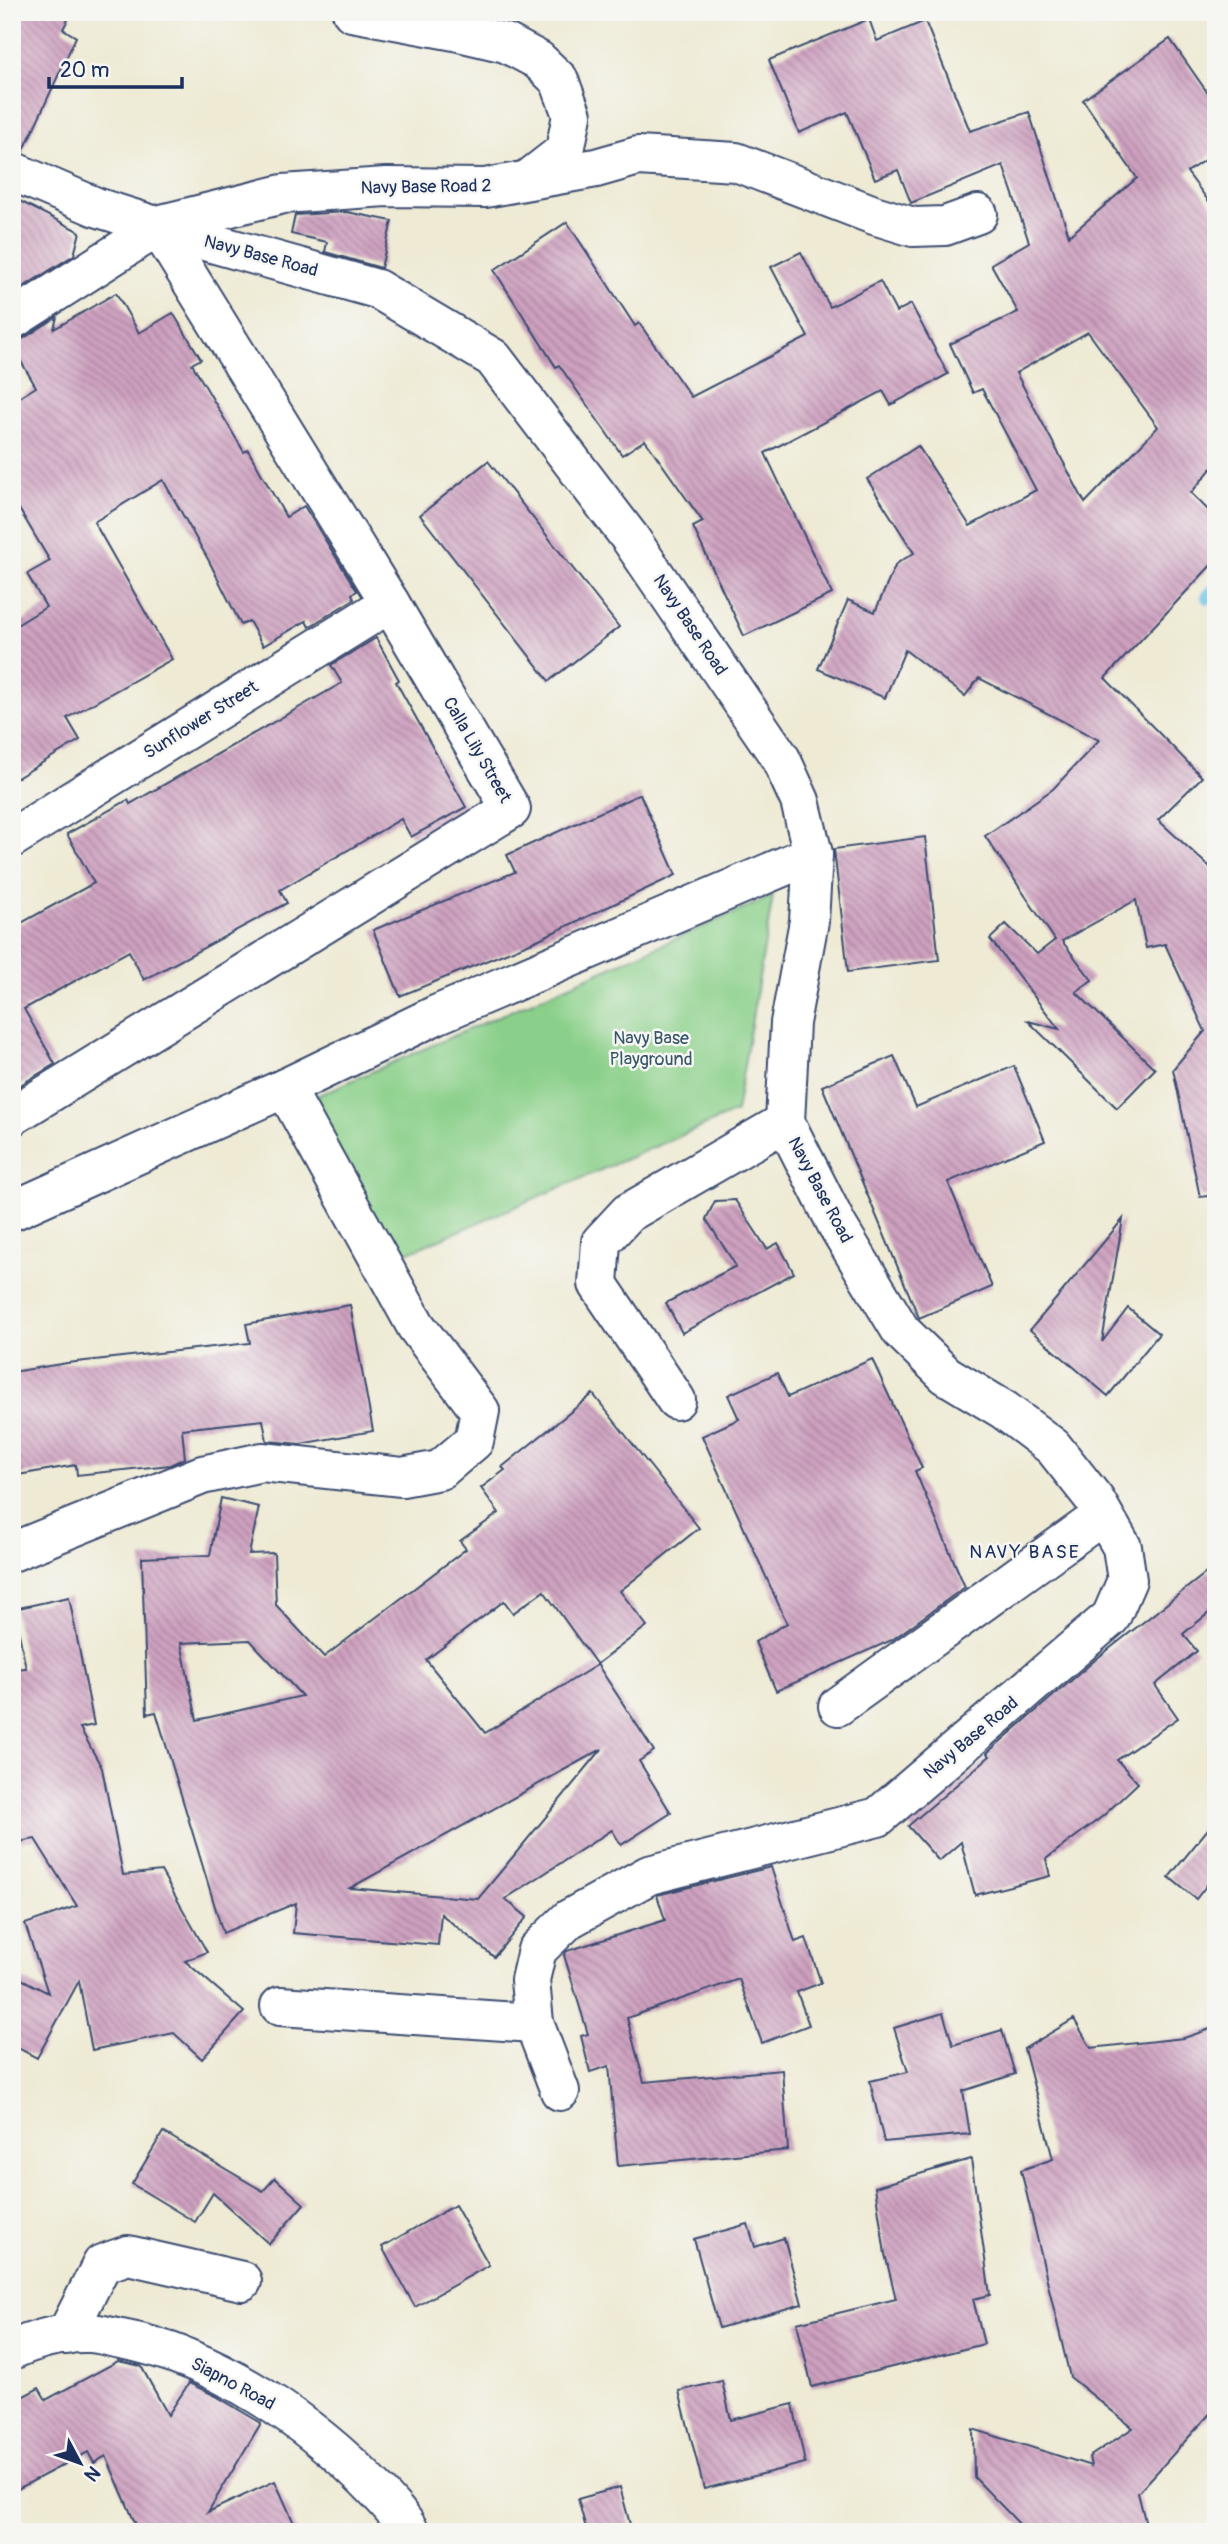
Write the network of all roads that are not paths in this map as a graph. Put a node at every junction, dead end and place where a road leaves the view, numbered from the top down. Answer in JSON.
{"nodes":[{"id":1,"x":352,"y":12,"type":"edge"},
{"id":2,"x":12,"y":171,"type":"edge"},
{"id":3,"x":530,"y":179,"type":"junction"},
{"id":4,"x":978,"y":214,"type":"dead end"},
{"id":5,"x":158,"y":226,"type":"junction"},
{"id":6,"x":12,"y":320,"type":"edge"},
{"id":7,"x":390,"y":603,"type":"junction"},
{"id":8,"x":12,"y":838,"type":"edge"},
{"id":9,"x":813,"y":854,"type":"junction"},
{"id":10,"x":285,"y":1088,"type":"junction"},
{"id":11,"x":12,"y":1116,"type":"edge"},
{"id":12,"x":785,"y":1122,"type":"junction"},
{"id":13,"x":12,"y":1211,"type":"edge"},
{"id":14,"x":676,"y":1400,"type":"dead end"},
{"id":15,"x":1103,"y":1515,"type":"junction"},
{"id":16,"x":12,"y":1552,"type":"edge"},
{"id":17,"x":838,"y":1706,"type":"dead end"},
{"id":18,"x":280,"y":2006,"type":"dead end"},
{"id":19,"x":534,"y":2023,"type":"junction"},
{"id":20,"x":560,"y":2091,"type":"dead end"},
{"id":21,"x":242,"y":2281,"type":"dead end"},
{"id":22,"x":66,"y":2335,"type":"junction"},
{"id":23,"x":12,"y":2350,"type":"edge"},
{"id":24,"x":410,"y":2532,"type":"edge"}],
"edges":[{"from":1,"to":3,"type":"street","name":"Navy Base Road 2"},
{"from":2,"to":5,"type":"street","name":"Navy Base Road"},
{"from":3,"to":4,"type":"street"},
{"from":3,"to":5,"type":"street","name":"Navy Base Road 2"},
{"from":5,"to":6,"type":"street"},
{"from":5,"to":7,"type":"street","name":"Calla Lily Street"},
{"from":5,"to":9,"type":"street","name":"Navy Base Road"},
{"from":7,"to":8,"type":"street","name":"Sunflower Street"},
{"from":7,"to":11,"type":"street","name":"Calla Lily Street"},
{"from":9,"to":10,"type":"street"},
{"from":9,"to":12,"type":"street","name":"Navy Base Road"},
{"from":10,"to":13,"type":"street"},
{"from":10,"to":16,"type":"street"},
{"from":12,"to":14,"type":"street"},
{"from":12,"to":15,"type":"street","name":"Navy Base Road"},
{"from":15,"to":17,"type":"street"},
{"from":15,"to":19,"type":"street","name":"Navy Base Road"},
{"from":18,"to":19,"type":"street"},
{"from":19,"to":20,"type":"street","name":"Navy Base Road"},
{"from":21,"to":22,"type":"street"},
{"from":22,"to":23,"type":"street","name":"Siapno Road"},
{"from":22,"to":24,"type":"street","name":"Siapno Road"}]}
